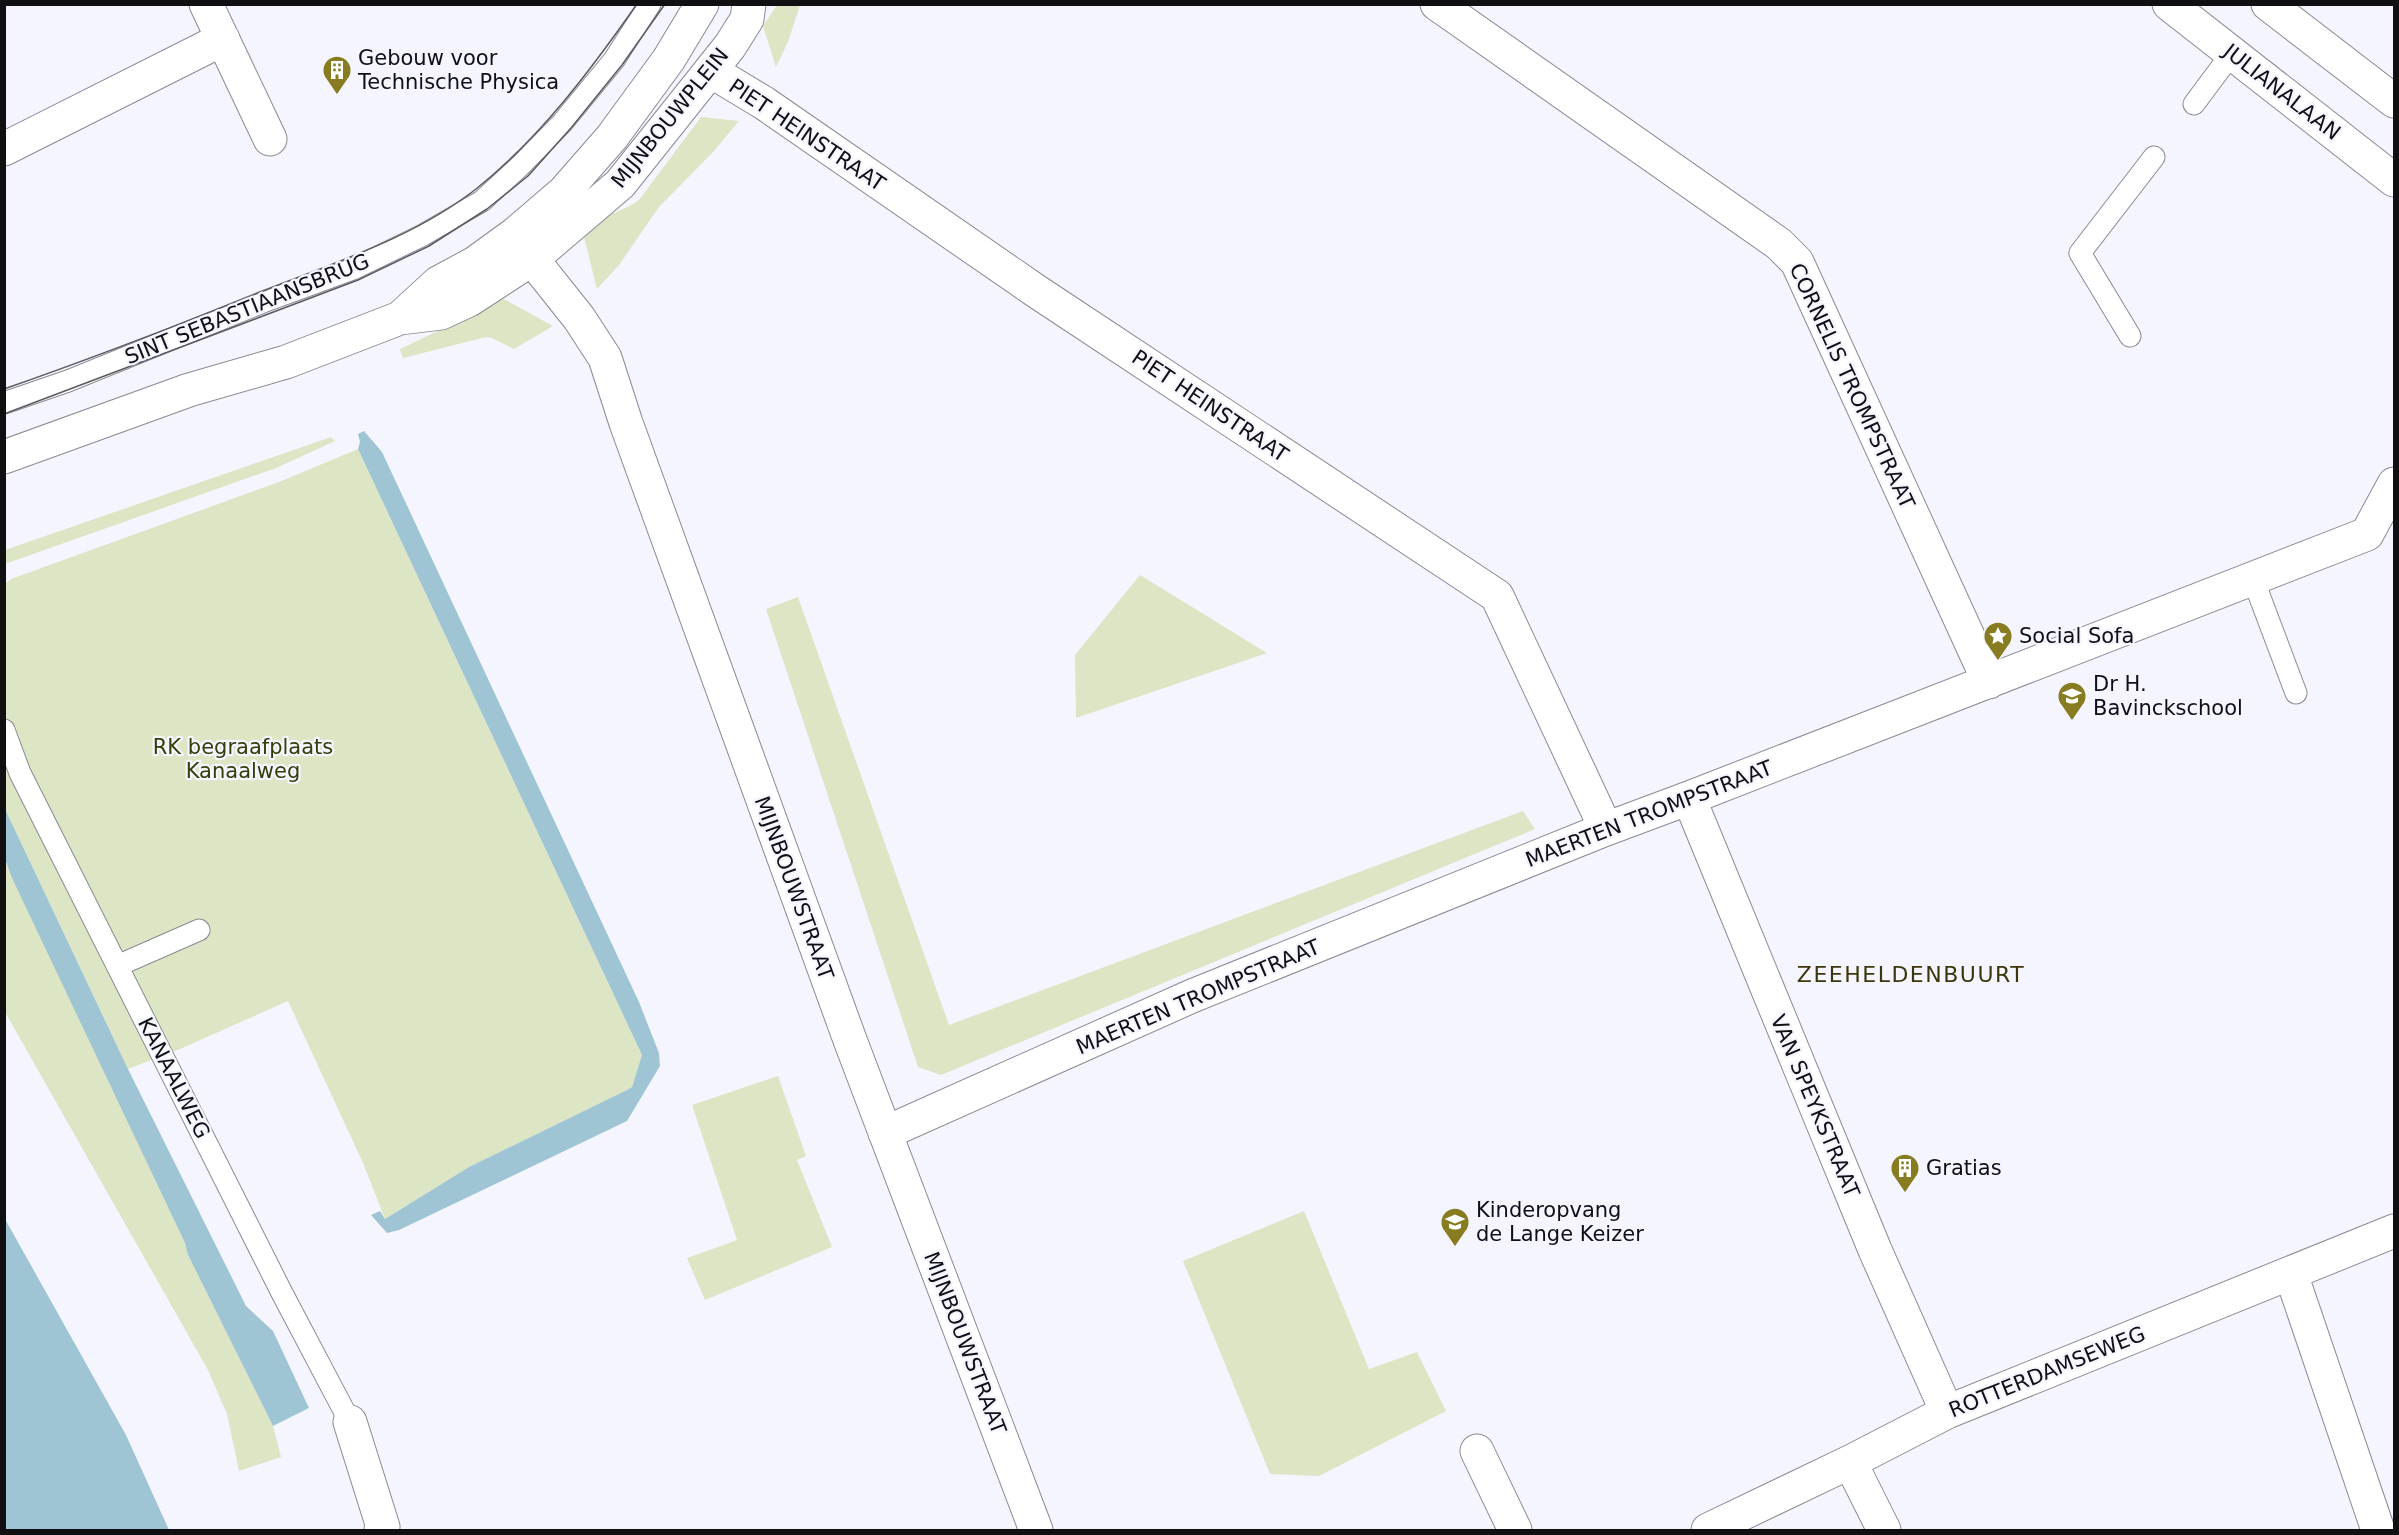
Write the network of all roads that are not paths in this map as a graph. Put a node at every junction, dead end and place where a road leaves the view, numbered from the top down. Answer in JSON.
{"nodes":[{"id":1,"x":206,"y":4,"type":"edge"},
{"id":2,"x":650,"y":4,"type":"edge"},
{"id":3,"x":702,"y":4,"type":"edge"},
{"id":4,"x":1437,"y":4,"type":"edge"},
{"id":5,"x":2169,"y":4,"type":"edge"},
{"id":6,"x":2268,"y":4,"type":"edge"},
{"id":7,"x":752,"y":9,"type":"edge"},
{"id":8,"x":223,"y":39,"type":"junction"},
{"id":9,"x":2232,"y":53,"type":"junction"},
{"id":10,"x":711,"y":71,"type":"junction"},
{"id":11,"x":2394,"y":100,"type":"edge"},
{"id":12,"x":2194,"y":104,"type":"dead end"},
{"id":13,"x":270,"y":139,"type":"dead end"},
{"id":14,"x":4,"y":149,"type":"edge"},
{"id":15,"x":2154,"y":157,"type":"dead end"},
{"id":16,"x":2394,"y":180,"type":"edge"},
{"id":17,"x":524,"y":246,"type":"junction"},
{"id":18,"x":2130,"y":336,"type":"dead end"},
{"id":19,"x":4,"y":403,"type":"edge"},
{"id":20,"x":4,"y":457,"type":"edge"},
{"id":21,"x":2394,"y":484,"type":"edge"},
{"id":22,"x":2253,"y":579,"type":"junction"},
{"id":23,"x":1989,"y":682,"type":"junction"},
{"id":24,"x":2296,"y":693,"type":"dead end"},
{"id":25,"x":4,"y":730,"type":"edge"},
{"id":26,"x":1689,"y":798,"type":"junction"},
{"id":27,"x":1606,"y":829,"type":"junction"},
{"id":28,"x":199,"y":930,"type":"dead end"},
{"id":29,"x":117,"y":966,"type":"junction"},
{"id":30,"x":885,"y":1133,"type":"junction"},
{"id":31,"x":2394,"y":1231,"type":"edge"},
{"id":32,"x":2291,"y":1274,"type":"junction"},
{"id":33,"x":1947,"y":1412,"type":"junction"},
{"id":34,"x":350,"y":1422,"type":"joint"},
{"id":35,"x":1477,"y":1451,"type":"dead end"},
{"id":36,"x":1850,"y":1462,"type":"junction"},
{"id":37,"x":385,"y":1529,"type":"edge"},
{"id":38,"x":1036,"y":1530,"type":"edge"},
{"id":39,"x":1515,"y":1530,"type":"edge"},
{"id":40,"x":1708,"y":1530,"type":"edge"},
{"id":41,"x":1884,"y":1530,"type":"edge"},
{"id":42,"x":2378,"y":1530,"type":"edge"}],
"edges":[{"from":1,"to":8,"type":"street"},
{"from":2,"to":19,"type":"lane","name":"SINT SEBASTIAANSBRUG"},
{"from":3,"to":17,"type":"street","name":"MIJNBOUWPLEIN"},
{"from":4,"to":23,"type":"street","name":"CORNELIS TROMPSTRAAT"},
{"from":5,"to":9,"type":"street","name":"JULIANALAAN"},
{"from":6,"to":11,"type":"street"},
{"from":7,"to":10,"type":"street","name":"MIJNBOUWPLEIN"},
{"from":8,"to":13,"type":"street"},
{"from":8,"to":14,"type":"street"},
{"from":9,"to":12,"type":"lane"},
{"from":9,"to":16,"type":"street","name":"JULIANALAAN"},
{"from":10,"to":17,"type":"street","name":"MIJNBOUWPLEIN"},
{"from":10,"to":27,"type":"street","name":"PIET HEINSTRAAT"},
{"from":15,"to":18,"type":"lane"},
{"from":17,"to":20,"type":"street"},
{"from":17,"to":30,"type":"street","name":"MIJNBOUWSTRAAT"},
{"from":21,"to":22,"type":"street","name":"MAERTEN TROMPSTRAAT"},
{"from":22,"to":23,"type":"street","name":"MAERTEN TROMPSTRAAT"},
{"from":22,"to":24,"type":"lane"},
{"from":23,"to":26,"type":"street","name":"MAERTEN TROMPSTRAAT"},
{"from":25,"to":29,"type":"lane","name":"KANAALWEG"},
{"from":26,"to":27,"type":"street","name":"MAERTEN TROMPSTRAAT"},
{"from":26,"to":33,"type":"street","name":"VAN SPEYKSTRAAT"},
{"from":27,"to":30,"type":"street","name":"MAERTEN TROMPSTRAAT"},
{"from":28,"to":29,"type":"lane"},
{"from":29,"to":34,"type":"lane","name":"KANAALWEG"},
{"from":30,"to":38,"type":"street","name":"MIJNBOUWSTRAAT"},
{"from":31,"to":32,"type":"street","name":"ROTTERDAMSEWEG"},
{"from":32,"to":33,"type":"street","name":"ROTTERDAMSEWEG"},
{"from":32,"to":42,"type":"street"},
{"from":33,"to":36,"type":"street","name":"ROTTERDAMSEWEG"},
{"from":34,"to":37,"type":"street"},
{"from":35,"to":39,"type":"street"},
{"from":36,"to":40,"type":"street","name":"ROTTERDAMSEWEG"},
{"from":36,"to":41,"type":"street"}]}
